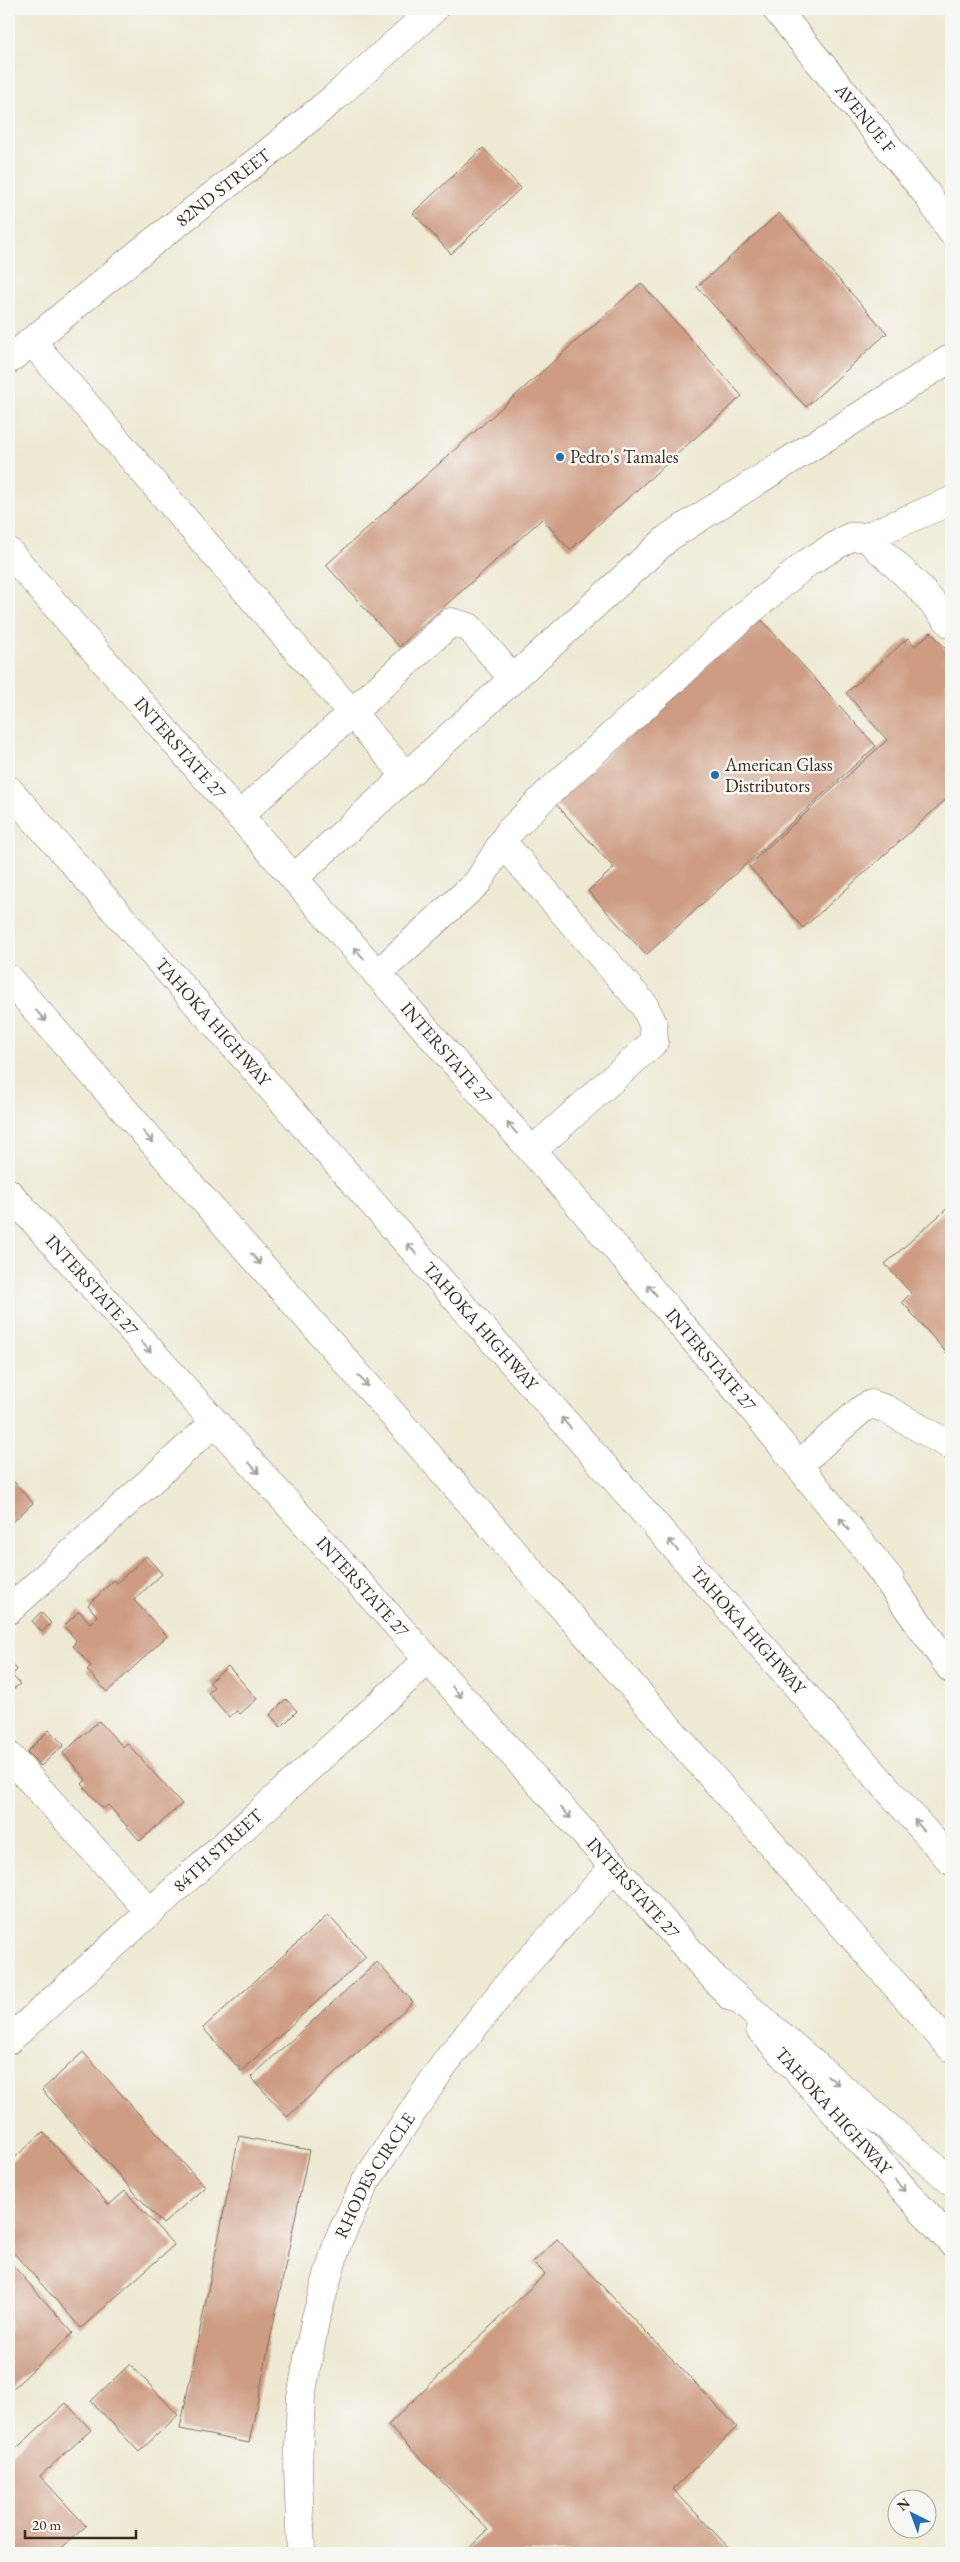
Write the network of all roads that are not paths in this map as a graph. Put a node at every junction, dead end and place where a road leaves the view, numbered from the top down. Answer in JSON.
{"nodes":[{"id":1,"x":434,"y":9,"type":"edge"},
{"id":2,"x":776,"y":9,"type":"edge"},
{"id":3,"x":951,"y":231,"type":"edge"},
{"id":4,"x":31,"y":342,"type":"junction"},
{"id":5,"x":951,"y":358,"type":"edge"},
{"id":6,"x":9,"y":360,"type":"edge"},
{"id":7,"x":951,"y":501,"type":"edge"},
{"id":8,"x":866,"y":537,"type":"junction"},
{"id":9,"x":9,"y":552,"type":"edge"},
{"id":10,"x":951,"y":624,"type":"edge"},
{"id":11,"x":513,"y":679,"type":"junction"},
{"id":12,"x":351,"y":712,"type":"junction"},
{"id":13,"x":406,"y":776,"type":"junction"},
{"id":14,"x":9,"y":790,"type":"edge"},
{"id":15,"x":239,"y":816,"type":"junction"},
{"id":16,"x":503,"y":843,"type":"junction"},
{"id":17,"x":294,"y":878,"type":"junction"},
{"id":18,"x":377,"y":974,"type":"junction"},
{"id":19,"x":9,"y":979,"type":"edge"},
{"id":20,"x":532,"y":1151,"type":"junction"},
{"id":21,"x":12,"y":1204,"type":"edge"},
{"id":22,"x":214,"y":1423,"type":"junction"},
{"id":23,"x":951,"y":1446,"type":"edge"},
{"id":24,"x":798,"y":1465,"type":"junction"},
{"id":25,"x":875,"y":1562,"type":"junction"},
{"id":26,"x":9,"y":1610,"type":"edge"},
{"id":27,"x":951,"y":1650,"type":"edge"},
{"id":28,"x":428,"y":1660,"type":"junction"},
{"id":29,"x":951,"y":1670,"type":"edge"},
{"id":30,"x":9,"y":1756,"type":"edge"},
{"id":31,"x":951,"y":1861,"type":"edge"},
{"id":32,"x":615,"y":1866,"type":"junction"},
{"id":33,"x":150,"y":1912,"type":"junction"},
{"id":34,"x":716,"y":1980,"type":"junction"},
{"id":35,"x":9,"y":2040,"type":"edge"},
{"id":36,"x":951,"y":2048,"type":"edge"},
{"id":37,"x":951,"y":2181,"type":"edge"},
{"id":38,"x":951,"y":2242,"type":"edge"},
{"id":39,"x":301,"y":2553,"type":"edge"}],
"edges":[{"from":1,"to":4,"type":"main road","name":"82ND STREET"},
{"from":2,"to":3,"type":"main road","name":"AVENUE F"},
{"from":4,"to":6,"type":"main road","name":"82ND STREET"},
{"from":4,"to":12,"type":"main road"},
{"from":5,"to":11,"type":"main road"},
{"from":7,"to":8,"type":"main road"},
{"from":8,"to":10,"type":"main road"},
{"from":8,"to":16,"type":"main road"},
{"from":9,"to":15,"type":"main road","name":"INTERSTATE 27"},
{"from":11,"to":12,"type":"main road"},
{"from":11,"to":13,"type":"main road"},
{"from":12,"to":13,"type":"main road"},
{"from":12,"to":15,"type":"main road"},
{"from":13,"to":17,"type":"main road"},
{"from":31,"to":14,"type":"main road","name":"TAHOKA HIGHWAY","one_way":true},
{"from":15,"to":17,"type":"main road","name":"INTERSTATE 27"},
{"from":16,"to":18,"type":"main road"},
{"from":16,"to":20,"type":"main road"},
{"from":18,"to":17,"type":"main road","name":"INTERSTATE 27","one_way":true},
{"from":20,"to":18,"type":"main road","name":"INTERSTATE 27","one_way":true},
{"from":19,"to":36,"type":"main road","one_way":true},
{"from":24,"to":20,"type":"main road","name":"INTERSTATE 27","one_way":true},
{"from":21,"to":22,"type":"main road","name":"INTERSTATE 27","one_way":true},
{"from":22,"to":26,"type":"main road"},
{"from":22,"to":28,"type":"main road","name":"INTERSTATE 27","one_way":true},
{"from":23,"to":24,"type":"main road"},
{"from":25,"to":24,"type":"main road","name":"INTERSTATE 27","one_way":true},
{"from":25,"to":27,"type":"main road"},
{"from":25,"to":29,"type":"main road"},
{"from":28,"to":32,"type":"main road","name":"INTERSTATE 27","one_way":true},
{"from":28,"to":33,"type":"main road","name":"84TH STREET"},
{"from":30,"to":33,"type":"main road"},
{"from":32,"to":34,"type":"main road","name":"INTERSTATE 27"},
{"from":32,"to":39,"type":"main road","name":"RHODES CIRCLE"},
{"from":33,"to":35,"type":"main road","name":"84TH STREET"},
{"from":34,"to":37,"type":"main road","one_way":true},
{"from":34,"to":38,"type":"main road","name":"TAHOKA HIGHWAY","one_way":true}]}
